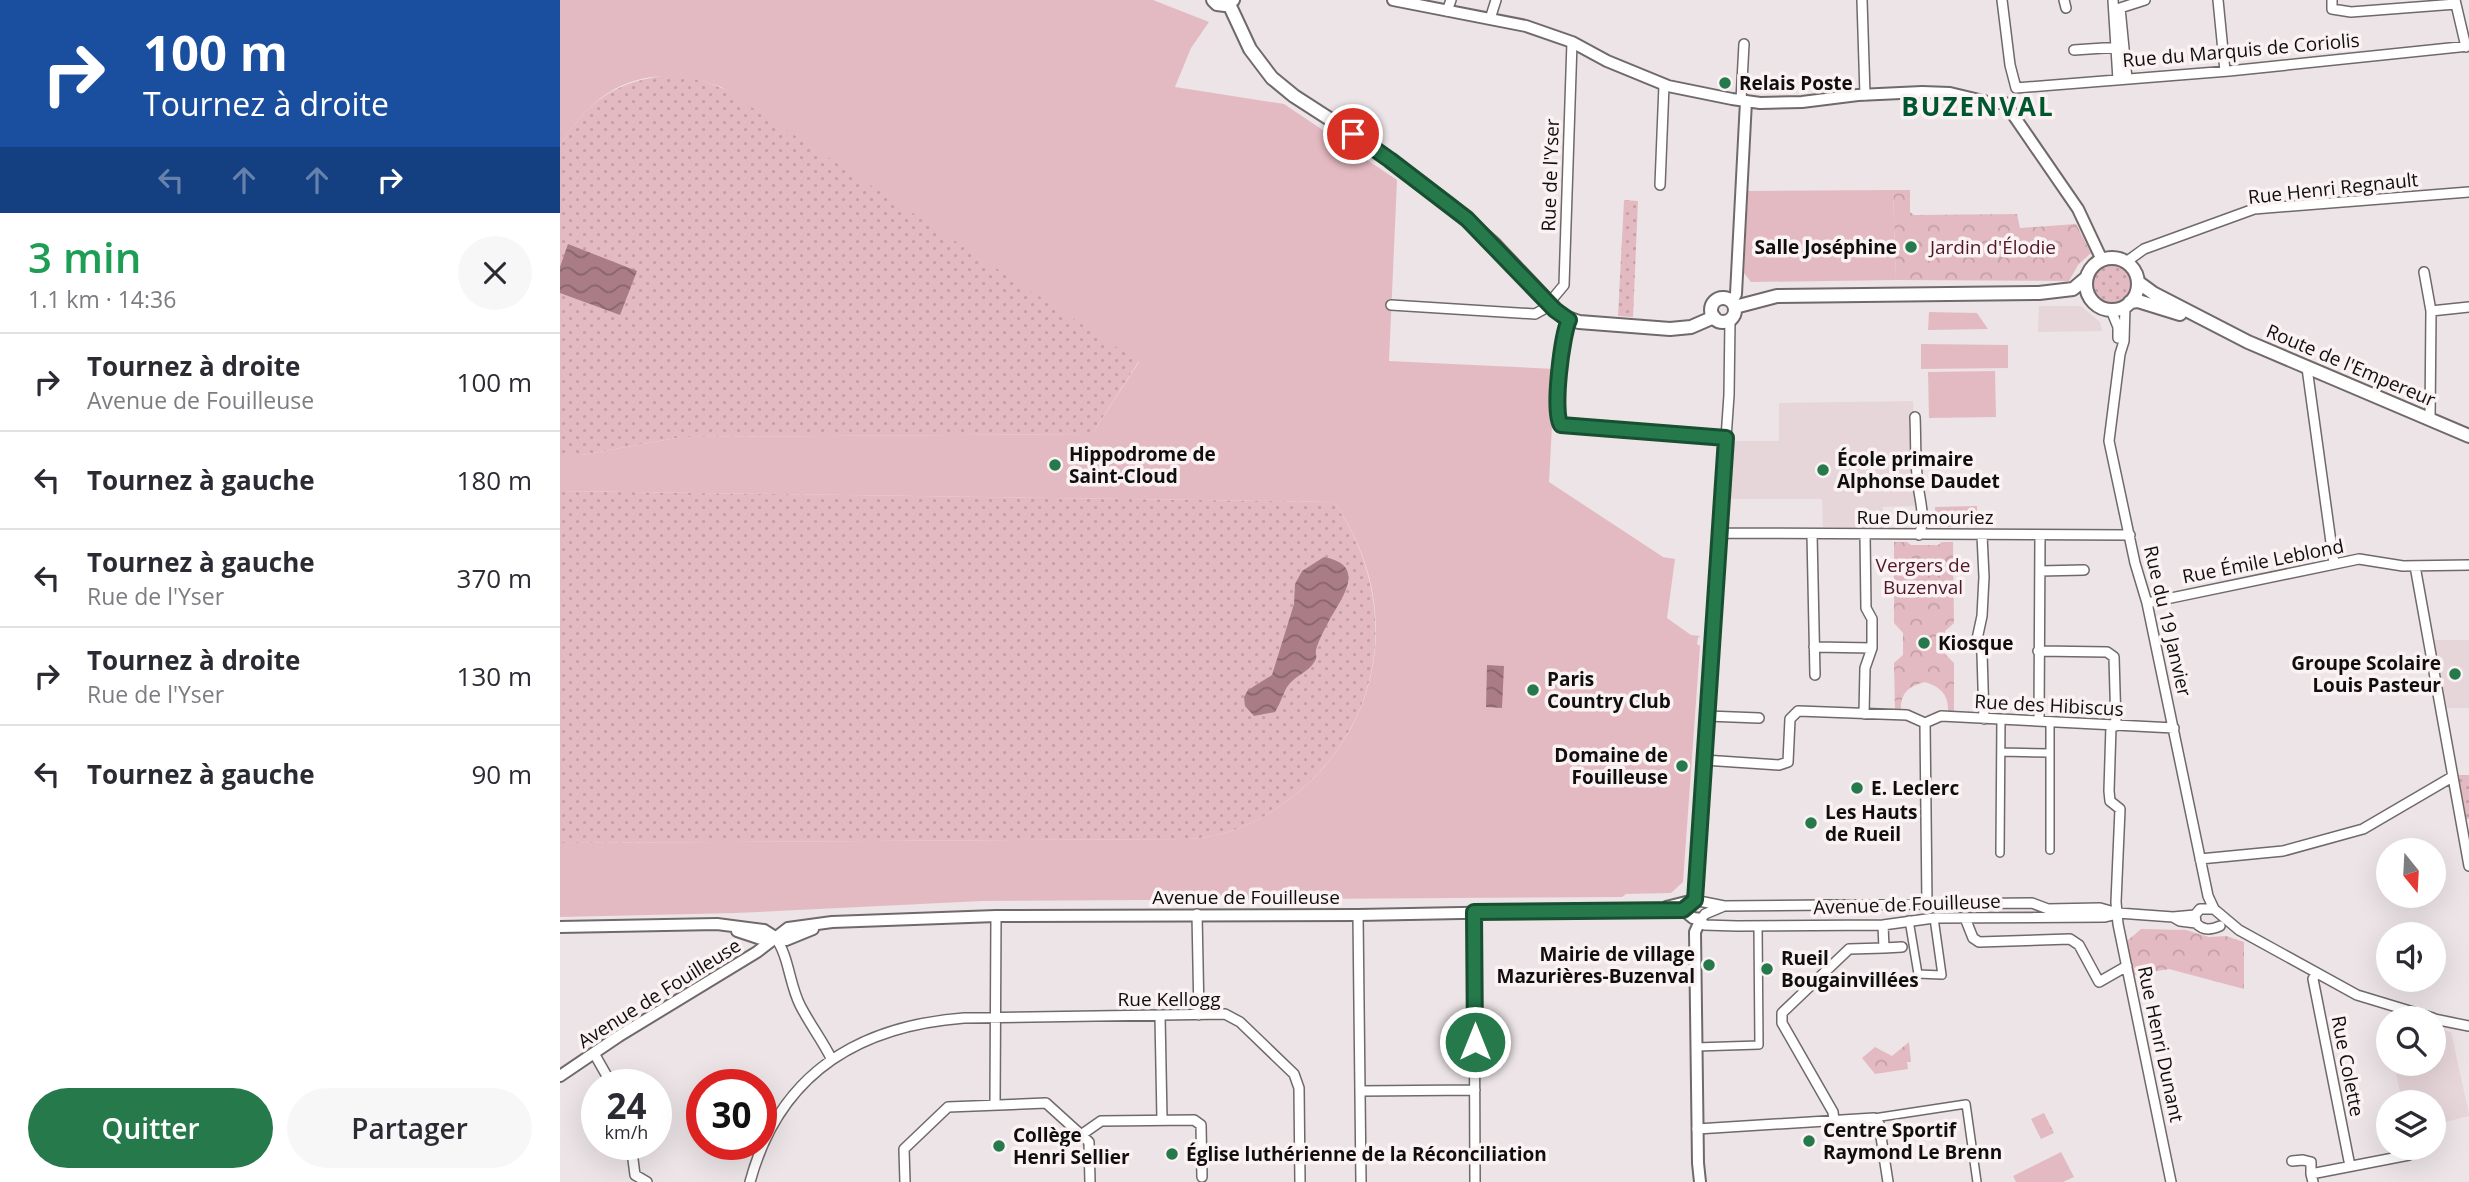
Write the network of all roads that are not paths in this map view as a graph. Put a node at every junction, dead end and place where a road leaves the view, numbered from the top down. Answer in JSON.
{"nodes":[{"id":1,"x":1213,"y":0,"type":"edge"},
{"id":2,"x":1393,"y":0,"type":"edge"},
{"id":3,"x":1496,"y":0,"type":"edge"},
{"id":4,"x":1862,"y":0,"type":"edge"},
{"id":5,"x":2002,"y":0,"type":"edge"},
{"id":6,"x":2145,"y":0,"type":"edge"},
{"id":7,"x":2218,"y":0,"type":"edge"},
{"id":8,"x":2332,"y":0,"type":"edge"},
{"id":9,"x":1231,"y":2,"type":"edge"},
{"id":10,"x":2456,"y":2,"type":"edge"},
{"id":11,"x":1449,"y":5,"type":"edge"},
{"id":12,"x":2116,"y":6,"type":"edge"},
{"id":13,"x":1490,"y":19,"type":"junction"},
{"id":14,"x":1572,"y":42,"type":"junction"},
{"id":15,"x":1745,"y":44,"type":"dead end"},
{"id":16,"x":2120,"y":47,"type":"junction"},
{"id":17,"x":2467,"y":47,"type":"edge"},
{"id":18,"x":2074,"y":50,"type":"dead end"},
{"id":19,"x":2225,"y":71,"type":"junction"},
{"id":20,"x":2122,"y":79,"type":"junction"},
{"id":21,"x":1664,"y":85,"type":"junction"},
{"id":22,"x":2016,"y":88,"type":"junction"},
{"id":23,"x":1865,"y":95,"type":"junction"},
{"id":24,"x":1744,"y":101,"type":"junction"},
{"id":25,"x":2005,"y":103,"type":"junction"},
{"id":26,"x":1660,"y":185,"type":"dead end"},
{"id":27,"x":2469,"y":192,"type":"edge"},
{"id":28,"x":2102,"y":260,"type":"junction"},
{"id":29,"x":2126,"y":262,"type":"junction"},
{"id":30,"x":2424,"y":272,"type":"dead end"},
{"id":31,"x":2086,"y":278,"type":"junction"},
{"id":32,"x":2138,"y":282,"type":"junction"},
{"id":33,"x":2039,"y":293,"type":"junction"},
{"id":34,"x":2092,"y":300,"type":"junction"},
{"id":35,"x":1549,"y":304,"type":"junction"},
{"id":36,"x":1734,"y":304,"type":"junction"},
{"id":37,"x":2127,"y":304,"type":"junction"},
{"id":38,"x":1391,"y":305,"type":"dead end"},
{"id":39,"x":2469,"y":307,"type":"edge"},
{"id":40,"x":2111,"y":310,"type":"junction"},
{"id":41,"x":2431,"y":310,"type":"junction"},
{"id":42,"x":1714,"y":317,"type":"junction"},
{"id":43,"x":1569,"y":320,"type":"junction"},
{"id":44,"x":1730,"y":320,"type":"junction"},
{"id":45,"x":2219,"y":328,"type":"junction"},
{"id":46,"x":2120,"y":354,"type":"junction"},
{"id":47,"x":2307,"y":368,"type":"junction"},
{"id":48,"x":1915,"y":416,"type":"dead end"},
{"id":49,"x":2430,"y":420,"type":"junction"},
{"id":50,"x":2469,"y":436,"type":"edge"},
{"id":51,"x":1726,"y":438,"type":"junction"},
{"id":52,"x":1719,"y":533,"type":"junction"},
{"id":53,"x":1812,"y":534,"type":"junction"},
{"id":54,"x":1865,"y":535,"type":"junction"},
{"id":55,"x":1919,"y":535,"type":"junction"},
{"id":56,"x":1982,"y":535,"type":"junction"},
{"id":57,"x":2040,"y":535,"type":"junction"},
{"id":58,"x":2130,"y":535,"type":"junction"},
{"id":59,"x":2334,"y":564,"type":"junction"},
{"id":60,"x":2469,"y":565,"type":"edge"},
{"id":61,"x":2415,"y":566,"type":"junction"},
{"id":62,"x":2084,"y":570,"type":"dead end"},
{"id":63,"x":2040,"y":571,"type":"junction"},
{"id":64,"x":2147,"y":603,"type":"junction"},
{"id":65,"x":1814,"y":647,"type":"junction"},
{"id":66,"x":1872,"y":648,"type":"junction"},
{"id":67,"x":2038,"y":651,"type":"junction"},
{"id":68,"x":1815,"y":675,"type":"dead end"},
{"id":69,"x":1864,"y":714,"type":"junction"},
{"id":70,"x":1707,"y":716,"type":"junction"},
{"id":71,"x":1759,"y":718,"type":"dead end"},
{"id":72,"x":1983,"y":719,"type":"junction"},
{"id":73,"x":2001,"y":719,"type":"junction"},
{"id":74,"x":2039,"y":721,"type":"junction"},
{"id":75,"x":2050,"y":721,"type":"junction"},
{"id":76,"x":1925,"y":723,"type":"junction"},
{"id":77,"x":2113,"y":726,"type":"junction"},
{"id":78,"x":2174,"y":728,"type":"junction"},
{"id":79,"x":2001,"y":752,"type":"junction"},
{"id":80,"x":2050,"y":753,"type":"junction"},
{"id":81,"x":1704,"y":760,"type":"junction"},
{"id":82,"x":2452,"y":777,"type":"junction"},
{"id":83,"x":2049,"y":850,"type":"dead end"},
{"id":84,"x":2000,"y":853,"type":"dead end"},
{"id":85,"x":2200,"y":859,"type":"junction"},
{"id":86,"x":2469,"y":865,"type":"edge"},
{"id":87,"x":1695,"y":900,"type":"junction"},
{"id":88,"x":1927,"y":904,"type":"junction"},
{"id":89,"x":1724,"y":906,"type":"junction"},
{"id":90,"x":1660,"y":909,"type":"junction"},
{"id":91,"x":2209,"y":909,"type":"junction"},
{"id":92,"x":1683,"y":910,"type":"junction"},
{"id":93,"x":1474,"y":912,"type":"junction"},
{"id":94,"x":2119,"y":913,"type":"junction"},
{"id":95,"x":1197,"y":914,"type":"junction"},
{"id":96,"x":1358,"y":915,"type":"junction"},
{"id":97,"x":996,"y":916,"type":"junction"},
{"id":98,"x":1934,"y":918,"type":"junction"},
{"id":99,"x":1965,"y":918,"type":"junction"},
{"id":100,"x":1701,"y":919,"type":"junction"},
{"id":101,"x":2195,"y":919,"type":"junction"},
{"id":102,"x":1909,"y":920,"type":"junction"},
{"id":103,"x":2220,"y":921,"type":"junction"},
{"id":104,"x":1883,"y":925,"type":"junction"},
{"id":105,"x":1758,"y":926,"type":"junction"},
{"id":106,"x":560,"y":927,"type":"edge"},
{"id":107,"x":775,"y":937,"type":"junction"},
{"id":108,"x":1902,"y":947,"type":"dead end"},
{"id":109,"x":1884,"y":948,"type":"junction"},
{"id":110,"x":2127,"y":966,"type":"junction"},
{"id":111,"x":2316,"y":973,"type":"junction"},
{"id":112,"x":2392,"y":1006,"type":"edge"},
{"id":113,"x":1199,"y":1015,"type":"junction"},
{"id":114,"x":1160,"y":1016,"type":"junction"},
{"id":115,"x":996,"y":1017,"type":"junction"},
{"id":116,"x":2446,"y":1021,"type":"edge"},
{"id":117,"x":2469,"y":1026,"type":"edge"},
{"id":118,"x":1696,"y":1047,"type":"junction"},
{"id":119,"x":594,"y":1055,"type":"junction"},
{"id":120,"x":831,"y":1058,"type":"junction"},
{"id":121,"x":602,"y":1069,"type":"edge"},
{"id":122,"x":560,"y":1076,"type":"edge"},
{"id":123,"x":1475,"y":1090,"type":"junction"},
{"id":124,"x":1360,"y":1091,"type":"junction"},
{"id":125,"x":995,"y":1105,"type":"junction"},
{"id":126,"x":1874,"y":1118,"type":"junction"},
{"id":127,"x":1161,"y":1119,"type":"junction"},
{"id":128,"x":1834,"y":1120,"type":"junction"},
{"id":129,"x":1697,"y":1129,"type":"junction"},
{"id":130,"x":1081,"y":1135,"type":"junction"},
{"id":131,"x":633,"y":1160,"type":"edge"},
{"id":132,"x":2382,"y":1160,"type":"edge"},
{"id":133,"x":2292,"y":1161,"type":"dead end"},
{"id":134,"x":2350,"y":1166,"type":"junction"},
{"id":135,"x":635,"y":1175,"type":"junction"},
{"id":136,"x":1202,"y":1177,"type":"dead end"},
{"id":137,"x":2312,"y":1178,"type":"edge"},
{"id":138,"x":626,"y":1182,"type":"edge"},
{"id":139,"x":647,"y":1182,"type":"edge"},
{"id":140,"x":750,"y":1182,"type":"edge"},
{"id":141,"x":905,"y":1182,"type":"edge"},
{"id":142,"x":1090,"y":1182,"type":"edge"},
{"id":143,"x":1300,"y":1182,"type":"edge"},
{"id":144,"x":1361,"y":1182,"type":"edge"},
{"id":145,"x":1475,"y":1182,"type":"edge"},
{"id":146,"x":1700,"y":1182,"type":"edge"},
{"id":147,"x":1888,"y":1182,"type":"edge"},
{"id":148,"x":1977,"y":1182,"type":"edge"},
{"id":149,"x":2171,"y":1182,"type":"edge"}],
"edges":[{"from":1,"to":9,"type":"main road"},
{"from":2,"to":11,"type":"street"},
{"from":3,"to":13,"type":"street"},
{"from":4,"to":23,"type":"street"},
{"from":5,"to":22,"type":"street"},
{"from":6,"to":12,"type":"street"},
{"from":7,"to":19,"type":"street"},
{"from":8,"to":10,"type":"street"},
{"from":9,"to":35,"type":"main road"},
{"from":10,"to":17,"type":"street"},
{"from":11,"to":13,"type":"street"},
{"from":12,"to":16,"type":"street"},
{"from":13,"to":14,"type":"street"},
{"from":14,"to":21,"type":"street"},
{"from":14,"to":35,"type":"street","name":"Rue de l'Yser"},
{"from":15,"to":24,"type":"street"},
{"from":16,"to":18,"type":"street"},
{"from":16,"to":20,"type":"street"},
{"from":17,"to":19,"type":"street","name":"Rue du Marquis de Coriolis"},
{"from":19,"to":20,"type":"street","name":"Rue du Marquis de Coriolis"},
{"from":20,"to":22,"type":"street","name":"Rue du Marquis de Coriolis"},
{"from":21,"to":24,"type":"street"},
{"from":21,"to":26,"type":"street"},
{"from":22,"to":25,"type":"street"},
{"from":23,"to":24,"type":"street"},
{"from":23,"to":25,"type":"street"},
{"from":24,"to":36,"type":"street"},
{"from":25,"to":28,"type":"street"},
{"from":27,"to":29,"type":"street","name":"Rue Henri Regnault"},
{"from":28,"to":29,"type":"main road"},
{"from":28,"to":31,"type":"main road"},
{"from":29,"to":32,"type":"main road"},
{"from":30,"to":41,"type":"street"},
{"from":31,"to":33,"type":"main road"},
{"from":31,"to":34,"type":"main road"},
{"from":32,"to":37,"type":"main road"},
{"from":32,"to":45,"type":"main road","name":"Route de l'Empereur"},
{"from":33,"to":34,"type":"main road"},
{"from":33,"to":36,"type":"main road"},
{"from":34,"to":40,"type":"main road"},
{"from":35,"to":38,"type":"street"},
{"from":35,"to":43,"type":"main road"},
{"from":36,"to":42,"type":"main road"},
{"from":36,"to":44,"type":"main road"},
{"from":37,"to":40,"type":"main road"},
{"from":37,"to":45,"type":"main road","name":"Route de l'Empereur"},
{"from":37,"to":46,"type":"street","name":"Rue du 19 Janvier"},
{"from":39,"to":41,"type":"street"},
{"from":40,"to":46,"type":"street","name":"Rue du 19 Janvier"},
{"from":41,"to":49,"type":"street"},
{"from":42,"to":43,"type":"main road"},
{"from":42,"to":44,"type":"main road"},
{"from":43,"to":51,"type":"street"},
{"from":44,"to":51,"type":"street"},
{"from":45,"to":47,"type":"main road","name":"Route de l'Empereur"},
{"from":46,"to":58,"type":"street","name":"Rue du 19 Janvier"},
{"from":47,"to":49,"type":"main road","name":"Route de l'Empereur"},
{"from":47,"to":59,"type":"street"},
{"from":48,"to":55,"type":"street"},
{"from":49,"to":50,"type":"main road","name":"Route de l'Empereur"},
{"from":51,"to":52,"type":"street"},
{"from":52,"to":53,"type":"street","name":"Rue Dumouriez"},
{"from":52,"to":70,"type":"street"},
{"from":53,"to":54,"type":"street","name":"Rue Dumouriez"},
{"from":53,"to":65,"type":"street"},
{"from":54,"to":55,"type":"street","name":"Rue Dumouriez"},
{"from":54,"to":66,"type":"street"},
{"from":55,"to":56,"type":"street","name":"Rue Dumouriez"},
{"from":56,"to":57,"type":"street","name":"Rue Dumouriez"},
{"from":56,"to":72,"type":"street"},
{"from":57,"to":58,"type":"street","name":"Rue Dumouriez"},
{"from":57,"to":63,"type":"street"},
{"from":58,"to":64,"type":"street","name":"Rue du 19 Janvier"},
{"from":59,"to":61,"type":"street","name":"Rue Émile Leblond"},
{"from":59,"to":64,"type":"street","name":"Rue Émile Leblond"},
{"from":60,"to":61,"type":"street","name":"Rue Émile Leblond"},
{"from":61,"to":82,"type":"street"},
{"from":62,"to":63,"type":"street"},
{"from":63,"to":67,"type":"street"},
{"from":64,"to":78,"type":"street","name":"Rue du 19 Janvier"},
{"from":65,"to":66,"type":"street"},
{"from":65,"to":68,"type":"street"},
{"from":66,"to":69,"type":"street"},
{"from":67,"to":74,"type":"street"},
{"from":67,"to":77,"type":"street"},
{"from":69,"to":76,"type":"street"},
{"from":69,"to":81,"type":"street"},
{"from":70,"to":71,"type":"street"},
{"from":70,"to":81,"type":"street"},
{"from":72,"to":73,"type":"street","name":"Rue des Hibiscus"},
{"from":72,"to":76,"type":"street","name":"Rue des Hibiscus"},
{"from":73,"to":74,"type":"street","name":"Rue des Hibiscus"},
{"from":73,"to":79,"type":"street"},
{"from":74,"to":75,"type":"street","name":"Rue des Hibiscus"},
{"from":75,"to":77,"type":"street","name":"Rue des Hibiscus"},
{"from":75,"to":80,"type":"street"},
{"from":76,"to":88,"type":"street"},
{"from":77,"to":78,"type":"street","name":"Rue des Hibiscus"},
{"from":77,"to":94,"type":"street","name":"Rue Henri Dunant"},
{"from":78,"to":85,"type":"street","name":"Rue du 19 Janvier"},
{"from":79,"to":80,"type":"street"},
{"from":79,"to":84,"type":"street"},
{"from":80,"to":83,"type":"street"},
{"from":81,"to":87,"type":"street"},
{"from":82,"to":85,"type":"street"},
{"from":82,"to":86,"type":"street"},
{"from":85,"to":91,"type":"street","name":"Rue du 19 Janvier"},
{"from":87,"to":89,"type":"street","name":"Avenue de Fouilleuse"},
{"from":87,"to":90,"type":"street","name":"Avenue de Fouilleuse"},
{"from":87,"to":92,"type":"street"},
{"from":87,"to":100,"type":"street"},
{"from":88,"to":89,"type":"street","name":"Avenue de Fouilleuse"},
{"from":88,"to":94,"type":"street","name":"Avenue de Fouilleuse"},
{"from":89,"to":100,"type":"street","name":"Avenue de Fouilleuse"},
{"from":90,"to":92,"type":"street","name":"Avenue de Fouilleuse"},
{"from":90,"to":93,"type":"street","name":"Avenue de Fouilleuse"},
{"from":91,"to":101,"type":"street"},
{"from":91,"to":103,"type":"street","name":"Rue du 19 Janvier"},
{"from":92,"to":100,"type":"street","name":"Avenue de Fouilleuse"},
{"from":93,"to":96,"type":"street","name":"Avenue de Fouilleuse"},
{"from":93,"to":123,"type":"street"},
{"from":94,"to":99,"type":"street","name":"Avenue de Fouilleuse"},
{"from":94,"to":101,"type":"street","name":"Avenue de Fouilleuse"},
{"from":94,"to":110,"type":"street","name":"Rue Henri Dunant"},
{"from":95,"to":96,"type":"street","name":"Avenue de Fouilleuse"},
{"from":95,"to":97,"type":"street","name":"Avenue de Fouilleuse"},
{"from":95,"to":113,"type":"street"},
{"from":96,"to":124,"type":"street"},
{"from":97,"to":107,"type":"street","name":"Avenue de Fouilleuse"},
{"from":97,"to":115,"type":"street"},
{"from":98,"to":99,"type":"street","name":"Avenue de Fouilleuse"},
{"from":98,"to":102,"type":"street","name":"Avenue de Fouilleuse"},
{"from":98,"to":102,"type":"street"},
{"from":99,"to":110,"type":"street"},
{"from":100,"to":105,"type":"street","name":"Avenue de Fouilleuse"},
{"from":100,"to":118,"type":"street"},
{"from":101,"to":103,"type":"street","name":"Avenue de Fouilleuse"},
{"from":102,"to":104,"type":"street","name":"Avenue de Fouilleuse"},
{"from":103,"to":111,"type":"street","name":"Rue du 19 Janvier"},
{"from":104,"to":105,"type":"street","name":"Avenue de Fouilleuse"},
{"from":104,"to":109,"type":"street"},
{"from":105,"to":118,"type":"street"},
{"from":106,"to":107,"type":"street"},
{"from":107,"to":119,"type":"street","name":"Avenue de Fouilleuse"},
{"from":107,"to":120,"type":"street"},
{"from":108,"to":109,"type":"street"},
{"from":109,"to":128,"type":"street"},
{"from":110,"to":149,"type":"street","name":"Rue Henri Dunant"},
{"from":111,"to":112,"type":"street","name":"Rue du 19 Janvier"},
{"from":111,"to":134,"type":"street","name":"Rue Colette"},
{"from":113,"to":114,"type":"street","name":"Rue Kellogg"},
{"from":113,"to":143,"type":"street","name":"Rue Kellogg"},
{"from":114,"to":115,"type":"street","name":"Rue Kellogg"},
{"from":114,"to":127,"type":"street"},
{"from":115,"to":120,"type":"street","name":"Rue Kellogg"},
{"from":115,"to":125,"type":"street"},
{"from":116,"to":117,"type":"street","name":"Rue du 19 Janvier"},
{"from":118,"to":129,"type":"street"},
{"from":119,"to":121,"type":"street"},
{"from":119,"to":122,"type":"street","name":"Avenue de Fouilleuse"},
{"from":120,"to":140,"type":"street","name":"Rue Kellogg"},
{"from":123,"to":124,"type":"street"},
{"from":123,"to":145,"type":"street"},
{"from":124,"to":144,"type":"street"},
{"from":125,"to":130,"type":"street"},
{"from":125,"to":141,"type":"street"},
{"from":126,"to":128,"type":"street"},
{"from":126,"to":147,"type":"street"},
{"from":126,"to":148,"type":"street"},
{"from":127,"to":130,"type":"street"},
{"from":127,"to":136,"type":"street"},
{"from":128,"to":129,"type":"street"},
{"from":129,"to":146,"type":"street"},
{"from":130,"to":142,"type":"street"},
{"from":131,"to":135,"type":"street"},
{"from":132,"to":134,"type":"street"},
{"from":133,"to":137,"type":"street"},
{"from":134,"to":137,"type":"street"},
{"from":135,"to":138,"type":"street"},
{"from":135,"to":139,"type":"street"}]}
